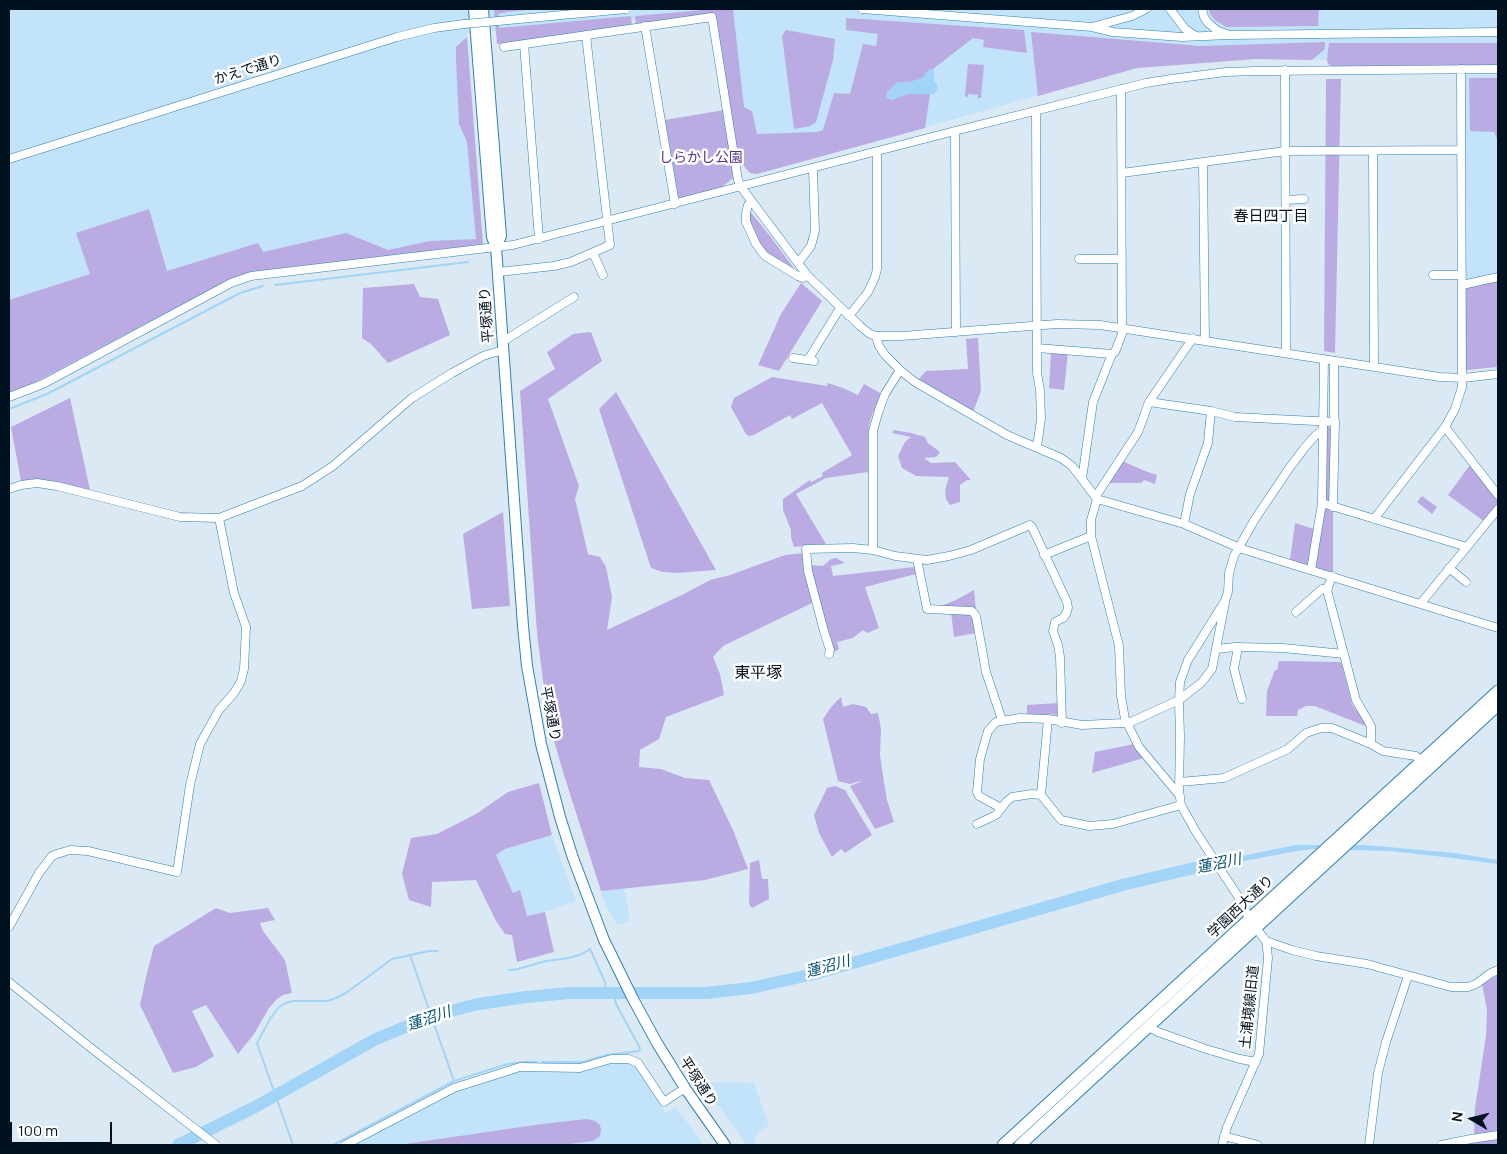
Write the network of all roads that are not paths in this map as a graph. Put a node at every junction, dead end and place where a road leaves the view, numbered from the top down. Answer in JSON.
{"nodes":[{"id":1,"x":474,"y":9,"type":"edge"},
{"id":2,"x":483,"y":9,"type":"edge"},
{"id":3,"x":626,"y":9,"type":"edge"},
{"id":4,"x":862,"y":9,"type":"edge"},
{"id":5,"x":1146,"y":9,"type":"edge"},
{"id":6,"x":1170,"y":9,"type":"edge"},
{"id":7,"x":1202,"y":9,"type":"edge"},
{"id":8,"x":645,"y":26,"type":"junction"},
{"id":9,"x":1092,"y":27,"type":"junction"},
{"id":10,"x":1498,"y":32,"type":"edge"},
{"id":11,"x":586,"y":35,"type":"junction"},
{"id":12,"x":1228,"y":35,"type":"junction"},
{"id":13,"x":1196,"y":36,"type":"junction"},
{"id":14,"x":524,"y":44,"type":"junction"},
{"id":15,"x":504,"y":47,"type":"dead end"},
{"id":16,"x":1461,"y":69,"type":"junction"},
{"id":17,"x":1498,"y":69,"type":"edge"},
{"id":18,"x":1285,"y":70,"type":"junction"},
{"id":19,"x":1121,"y":89,"type":"junction"},
{"id":20,"x":1036,"y":111,"type":"junction"},
{"id":21,"x":955,"y":131,"type":"junction"},
{"id":22,"x":1461,"y":150,"type":"junction"},
{"id":23,"x":1285,"y":151,"type":"junction"},
{"id":24,"x":1373,"y":151,"type":"junction"},
{"id":25,"x":877,"y":152,"type":"junction"},
{"id":26,"x":9,"y":159,"type":"edge"},
{"id":27,"x":1203,"y":162,"type":"junction"},
{"id":28,"x":813,"y":169,"type":"junction"},
{"id":29,"x":1122,"y":173,"type":"junction"},
{"id":30,"x":741,"y":187,"type":"junction"},
{"id":31,"x":1304,"y":199,"type":"dead end"},
{"id":32,"x":1286,"y":200,"type":"junction"},
{"id":33,"x":751,"y":202,"type":"junction"},
{"id":34,"x":675,"y":204,"type":"junction"},
{"id":35,"x":608,"y":221,"type":"junction"},
{"id":36,"x":539,"y":239,"type":"junction"},
{"id":37,"x":496,"y":247,"type":"junction"},
{"id":38,"x":593,"y":253,"type":"junction"},
{"id":39,"x":1080,"y":259,"type":"dead end"},
{"id":40,"x":1122,"y":259,"type":"junction"},
{"id":41,"x":798,"y":262,"type":"junction"},
{"id":42,"x":498,"y":272,"type":"junction"},
{"id":43,"x":604,"y":275,"type":"dead end"},
{"id":44,"x":807,"y":275,"type":"junction"},
{"id":45,"x":1433,"y":275,"type":"dead end"},
{"id":46,"x":1462,"y":275,"type":"junction"},
{"id":47,"x":1498,"y":278,"type":"edge"},
{"id":48,"x":1462,"y":285,"type":"junction"},
{"id":49,"x":574,"y":297,"type":"dead end"},
{"id":50,"x":840,"y":308,"type":"junction"},
{"id":51,"x":849,"y":316,"type":"junction"},
{"id":52,"x":1037,"y":326,"type":"junction"},
{"id":53,"x":1123,"y":327,"type":"junction"},
{"id":54,"x":956,"y":332,"type":"junction"},
{"id":55,"x":876,"y":336,"type":"junction"},
{"id":56,"x":1193,"y":338,"type":"junction"},
{"id":57,"x":1205,"y":340,"type":"junction"},
{"id":58,"x":502,"y":346,"type":"junction"},
{"id":59,"x":1037,"y":348,"type":"junction"},
{"id":60,"x":1286,"y":353,"type":"junction"},
{"id":61,"x":1112,"y":354,"type":"junction"},
{"id":62,"x":793,"y":358,"type":"dead end"},
{"id":63,"x":1324,"y":359,"type":"junction"},
{"id":64,"x":1334,"y":361,"type":"junction"},
{"id":65,"x":1374,"y":366,"type":"junction"},
{"id":66,"x":900,"y":370,"type":"junction"},
{"id":67,"x":1498,"y":374,"type":"edge"},
{"id":68,"x":1463,"y":378,"type":"junction"},
{"id":69,"x":9,"y":397,"type":"edge"},
{"id":70,"x":1149,"y":402,"type":"junction"},
{"id":71,"x":1211,"y":411,"type":"junction"},
{"id":72,"x":1324,"y":421,"type":"junction"},
{"id":73,"x":1335,"y":422,"type":"junction"},
{"id":74,"x":1445,"y":427,"type":"junction"},
{"id":75,"x":1323,"y":430,"type":"junction"},
{"id":76,"x":1037,"y":447,"type":"junction"},
{"id":77,"x":1082,"y":479,"type":"junction"},
{"id":78,"x":9,"y":489,"type":"edge"},
{"id":79,"x":1498,"y":495,"type":"edge"},
{"id":80,"x":1096,"y":497,"type":"junction"},
{"id":81,"x":1322,"y":504,"type":"junction"},
{"id":82,"x":1333,"y":507,"type":"junction"},
{"id":83,"x":1498,"y":509,"type":"edge"},
{"id":84,"x":219,"y":518,"type":"junction"},
{"id":85,"x":1374,"y":519,"type":"junction"},
{"id":86,"x":1184,"y":524,"type":"junction"},
{"id":87,"x":1091,"y":536,"type":"junction"},
{"id":88,"x":1467,"y":547,"type":"junction"},
{"id":89,"x":1238,"y":548,"type":"junction"},
{"id":90,"x":873,"y":550,"type":"junction"},
{"id":91,"x":1044,"y":555,"type":"junction"},
{"id":92,"x":917,"y":559,"type":"junction"},
{"id":93,"x":1450,"y":568,"type":"junction"},
{"id":94,"x":1311,"y":570,"type":"junction"},
{"id":95,"x":1332,"y":576,"type":"junction"},
{"id":96,"x":1466,"y":582,"type":"dead end"},
{"id":97,"x":1328,"y":588,"type":"junction"},
{"id":98,"x":1225,"y":601,"type":"junction"},
{"id":99,"x":1421,"y":603,"type":"junction"},
{"id":100,"x":1296,"y":612,"type":"dead end"},
{"id":101,"x":1498,"y":628,"type":"edge"},
{"id":102,"x":1238,"y":647,"type":"junction"},
{"id":103,"x":1217,"y":649,"type":"junction"},
{"id":104,"x":830,"y":654,"type":"dead end"},
{"id":105,"x":1344,"y":654,"type":"junction"},
{"id":106,"x":1498,"y":691,"type":"edge"},
{"id":107,"x":1242,"y":699,"type":"dead end"},
{"id":108,"x":1178,"y":700,"type":"junction"},
{"id":109,"x":1498,"y":705,"type":"edge"},
{"id":110,"x":1002,"y":720,"type":"junction"},
{"id":111,"x":1048,"y":720,"type":"junction"},
{"id":112,"x":1127,"y":722,"type":"junction"},
{"id":113,"x":1062,"y":723,"type":"junction"},
{"id":114,"x":1371,"y":744,"type":"junction"},
{"id":115,"x":1422,"y":761,"type":"junction"},
{"id":116,"x":1180,"y":782,"type":"junction"},
{"id":117,"x":1041,"y":795,"type":"junction"},
{"id":118,"x":1180,"y":796,"type":"junction"},
{"id":119,"x":1182,"y":804,"type":"junction"},
{"id":120,"x":1002,"y":808,"type":"junction"},
{"id":121,"x":977,"y":824,"type":"dead end"},
{"id":122,"x":1253,"y":923,"type":"junction"},
{"id":123,"x":9,"y":927,"type":"edge"},
{"id":124,"x":1266,"y":941,"type":"junction"},
{"id":125,"x":1498,"y":970,"type":"edge"},
{"id":126,"x":1408,"y":976,"type":"junction"},
{"id":127,"x":9,"y":982,"type":"edge"},
{"id":128,"x":1149,"y":1027,"type":"junction"},
{"id":129,"x":1256,"y":1062,"type":"junction"},
{"id":130,"x":685,"y":1088,"type":"junction"},
{"id":131,"x":1498,"y":1135,"type":"edge"},
{"id":132,"x":1224,"y":1136,"type":"junction"},
{"id":133,"x":216,"y":1145,"type":"edge"},
{"id":134,"x":345,"y":1145,"type":"edge"},
{"id":135,"x":725,"y":1145,"type":"edge"},
{"id":136,"x":1003,"y":1145,"type":"edge"},
{"id":137,"x":1020,"y":1145,"type":"edge"},
{"id":138,"x":1222,"y":1145,"type":"edge"},
{"id":139,"x":1258,"y":1145,"type":"edge"},
{"id":140,"x":1368,"y":1145,"type":"edge"},
{"id":141,"x":1440,"y":1145,"type":"edge"}],
"edges":[{"from":1,"to":37,"type":"main road","name":"平塚通り"},
{"from":2,"to":37,"type":"main road","name":"平塚通り"},
{"from":3,"to":26,"type":"street","name":"かえで通り","bridge":true},
{"from":4,"to":9,"type":"street"},
{"from":5,"to":9,"type":"street"},
{"from":6,"to":13,"type":"street"},
{"from":7,"to":12,"type":"street"},
{"from":8,"to":11,"type":"street"},
{"from":8,"to":30,"type":"street"},
{"from":8,"to":34,"type":"street"},
{"from":9,"to":13,"type":"street"},
{"from":10,"to":12,"type":"street"},
{"from":11,"to":14,"type":"street"},
{"from":11,"to":35,"type":"street"},
{"from":12,"to":13,"type":"street"},
{"from":14,"to":15,"type":"street"},
{"from":14,"to":36,"type":"street"},
{"from":16,"to":17,"type":"street"},
{"from":16,"to":18,"type":"street"},
{"from":16,"to":22,"type":"street"},
{"from":18,"to":19,"type":"street"},
{"from":18,"to":23,"type":"street"},
{"from":19,"to":20,"type":"street"},
{"from":19,"to":29,"type":"street"},
{"from":20,"to":21,"type":"street"},
{"from":20,"to":52,"type":"street"},
{"from":21,"to":25,"type":"street"},
{"from":21,"to":54,"type":"street"},
{"from":22,"to":24,"type":"street"},
{"from":22,"to":46,"type":"street"},
{"from":23,"to":24,"type":"street"},
{"from":23,"to":27,"type":"street"},
{"from":23,"to":32,"type":"street"},
{"from":24,"to":65,"type":"street"},
{"from":25,"to":28,"type":"street"},
{"from":25,"to":51,"type":"street"},
{"from":27,"to":29,"type":"street"},
{"from":27,"to":57,"type":"street"},
{"from":28,"to":30,"type":"street"},
{"from":28,"to":41,"type":"street"},
{"from":29,"to":40,"type":"street"},
{"from":30,"to":33,"type":"street"},
{"from":30,"to":34,"type":"street"},
{"from":31,"to":32,"type":"street"},
{"from":32,"to":60,"type":"street"},
{"from":33,"to":41,"type":"street"},
{"from":33,"to":44,"type":"street"},
{"from":34,"to":35,"type":"street"},
{"from":35,"to":36,"type":"street"},
{"from":35,"to":38,"type":"street"},
{"from":36,"to":37,"type":"street"},
{"from":37,"to":42,"type":"main road","name":"平塚通り"},
{"from":37,"to":69,"type":"street"},
{"from":38,"to":42,"type":"street"},
{"from":38,"to":43,"type":"street"},
{"from":39,"to":40,"type":"street"},
{"from":40,"to":53,"type":"street"},
{"from":41,"to":44,"type":"street"},
{"from":42,"to":58,"type":"main road","name":"平塚通り"},
{"from":44,"to":50,"type":"street"},
{"from":45,"to":46,"type":"street"},
{"from":46,"to":48,"type":"street"},
{"from":47,"to":48,"type":"street"},
{"from":48,"to":68,"type":"street"},
{"from":49,"to":58,"type":"street"},
{"from":50,"to":51,"type":"street"},
{"from":50,"to":62,"type":"street"},
{"from":51,"to":55,"type":"street"},
{"from":52,"to":53,"type":"street"},
{"from":52,"to":54,"type":"street"},
{"from":52,"to":59,"type":"street"},
{"from":53,"to":56,"type":"street"},
{"from":53,"to":61,"type":"street"},
{"from":54,"to":55,"type":"street"},
{"from":55,"to":66,"type":"street"},
{"from":56,"to":57,"type":"street"},
{"from":56,"to":70,"type":"street"},
{"from":57,"to":60,"type":"street"},
{"from":58,"to":84,"type":"street"},
{"from":58,"to":130,"type":"main road","name":"平塚通り"},
{"from":59,"to":61,"type":"street"},
{"from":59,"to":76,"type":"street"},
{"from":60,"to":63,"type":"street"},
{"from":61,"to":77,"type":"street"},
{"from":63,"to":64,"type":"street"},
{"from":63,"to":72,"type":"street"},
{"from":64,"to":65,"type":"street"},
{"from":64,"to":73,"type":"street"},
{"from":65,"to":68,"type":"street"},
{"from":66,"to":76,"type":"street"},
{"from":66,"to":90,"type":"street"},
{"from":67,"to":68,"type":"street"},
{"from":68,"to":74,"type":"street"},
{"from":70,"to":71,"type":"street"},
{"from":70,"to":80,"type":"street"},
{"from":71,"to":72,"type":"street"},
{"from":71,"to":86,"type":"street"},
{"from":72,"to":73,"type":"street"},
{"from":72,"to":75,"type":"street"},
{"from":73,"to":82,"type":"street"},
{"from":74,"to":79,"type":"street"},
{"from":74,"to":85,"type":"street"},
{"from":75,"to":81,"type":"street"},
{"from":75,"to":89,"type":"street"},
{"from":76,"to":77,"type":"street"},
{"from":77,"to":80,"type":"street"},
{"from":78,"to":84,"type":"street"},
{"from":80,"to":86,"type":"street"},
{"from":80,"to":87,"type":"street"},
{"from":81,"to":82,"type":"street"},
{"from":81,"to":94,"type":"street"},
{"from":82,"to":85,"type":"street"},
{"from":83,"to":88,"type":"street"},
{"from":84,"to":123,"type":"street"},
{"from":85,"to":88,"type":"street"},
{"from":86,"to":89,"type":"street"},
{"from":87,"to":91,"type":"street"},
{"from":87,"to":112,"type":"street"},
{"from":88,"to":93,"type":"street"},
{"from":89,"to":94,"type":"street"},
{"from":89,"to":98,"type":"street"},
{"from":90,"to":92,"type":"street"},
{"from":90,"to":104,"type":"street"},
{"from":91,"to":92,"type":"street"},
{"from":91,"to":113,"type":"street"},
{"from":92,"to":110,"type":"street"},
{"from":93,"to":96,"type":"street"},
{"from":93,"to":99,"type":"street"},
{"from":94,"to":95,"type":"street"},
{"from":95,"to":97,"type":"street"},
{"from":95,"to":99,"type":"street"},
{"from":97,"to":100,"type":"street"},
{"from":97,"to":105,"type":"street"},
{"from":98,"to":103,"type":"street"},
{"from":98,"to":108,"type":"street"},
{"from":99,"to":101,"type":"street"},
{"from":102,"to":103,"type":"street"},
{"from":102,"to":105,"type":"street"},
{"from":102,"to":107,"type":"street"},
{"from":103,"to":108,"type":"street"},
{"from":105,"to":114,"type":"street"},
{"from":106,"to":115,"type":"highway","name":"学園西大通り"},
{"from":108,"to":112,"type":"street"},
{"from":108,"to":116,"type":"street"},
{"from":109,"to":122,"type":"highway","name":"学園西大通り"},
{"from":110,"to":111,"type":"street"},
{"from":110,"to":120,"type":"street"},
{"from":111,"to":113,"type":"street"},
{"from":111,"to":117,"type":"street"},
{"from":112,"to":113,"type":"street"},
{"from":112,"to":118,"type":"street"},
{"from":114,"to":115,"type":"street"},
{"from":114,"to":116,"type":"street"},
{"from":115,"to":122,"type":"highway","name":"学園西大通り"},
{"from":116,"to":118,"type":"street"},
{"from":117,"to":119,"type":"street"},
{"from":117,"to":120,"type":"street"},
{"from":118,"to":119,"type":"street"},
{"from":119,"to":122,"type":"street"},
{"from":120,"to":121,"type":"street"},
{"from":122,"to":124,"type":"street"},
{"from":122,"to":128,"type":"highway","name":"学園西大通り"},
{"from":122,"to":136,"type":"highway","name":"学園西大通り"},
{"from":124,"to":126,"type":"street"},
{"from":124,"to":129,"type":"street","name":"土浦境線旧道"},
{"from":125,"to":126,"type":"street"},
{"from":126,"to":140,"type":"street"},
{"from":127,"to":133,"type":"street"},
{"from":128,"to":129,"type":"street"},
{"from":128,"to":137,"type":"highway","name":"学園西大通り"},
{"from":129,"to":132,"type":"street","name":"土浦境線旧道"},
{"from":130,"to":134,"type":"street"},
{"from":130,"to":135,"type":"main road","name":"平塚通り"},
{"from":131,"to":141,"type":"street"},
{"from":132,"to":138,"type":"street","name":"土浦境線旧道"},
{"from":132,"to":139,"type":"street"}]}
